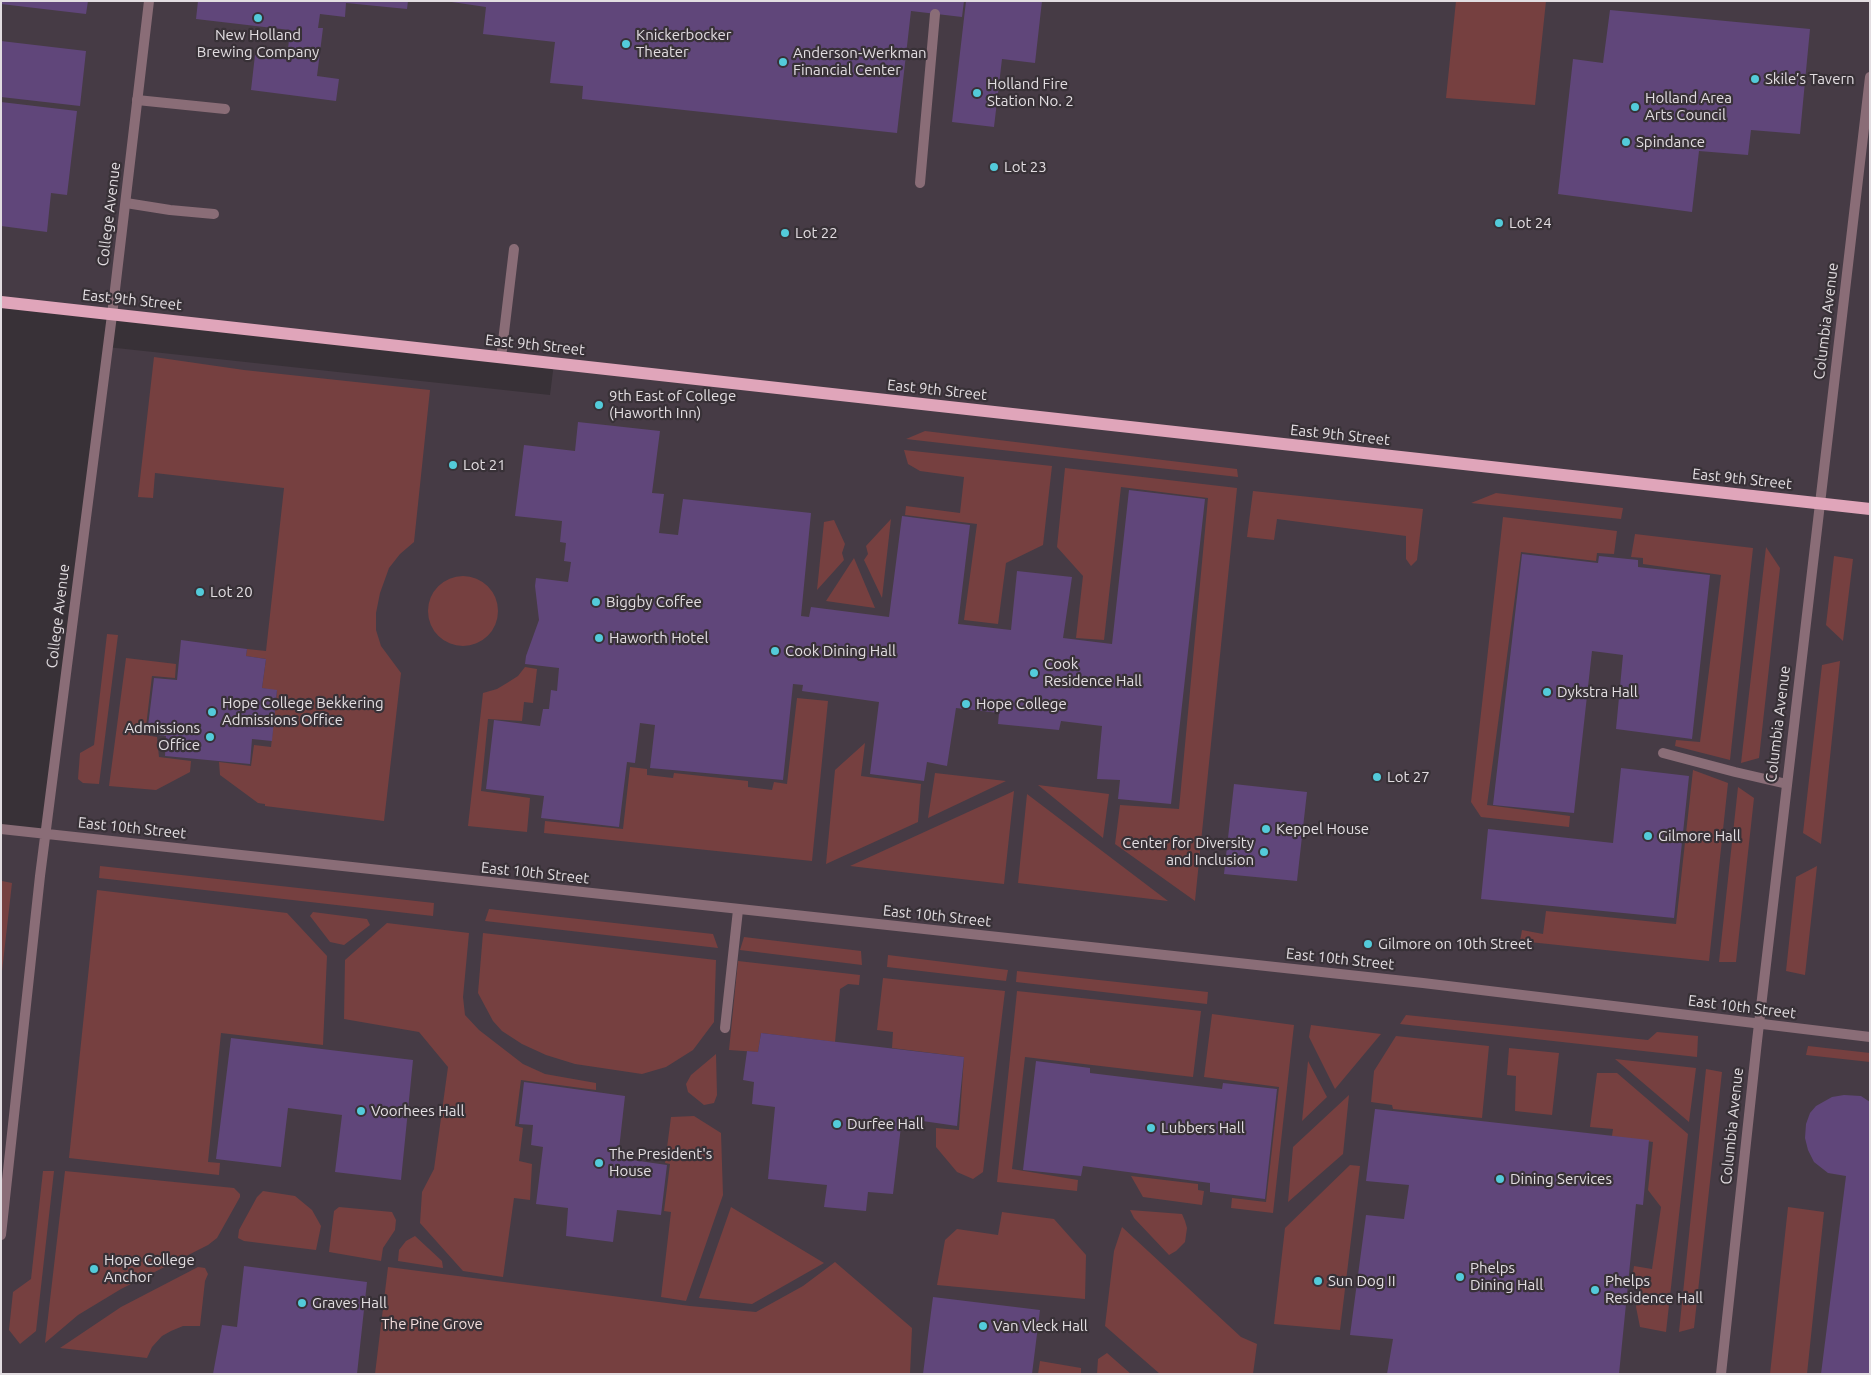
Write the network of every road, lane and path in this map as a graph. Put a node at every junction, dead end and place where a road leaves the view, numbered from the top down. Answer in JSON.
{"nodes":[{"id":1,"x":149,"y":1,"type":"edge"},
{"id":2,"x":935,"y":14,"type":"dead end"},
{"id":3,"x":1870,"y":77,"type":"edge"},
{"id":4,"x":137,"y":100,"type":"junction"},
{"id":5,"x":225,"y":109,"type":"dead end"},
{"id":6,"x":920,"y":183,"type":"dead end"},
{"id":7,"x":126,"y":203,"type":"junction"},
{"id":8,"x":214,"y":214,"type":"dead end"},
{"id":9,"x":514,"y":249,"type":"dead end"},
{"id":10,"x":1,"y":302,"type":"edge"},
{"id":11,"x":112,"y":315,"type":"junction"},
{"id":12,"x":501,"y":358,"type":"junction"},
{"id":13,"x":1819,"y":504,"type":"junction"},
{"id":14,"x":1870,"y":509,"type":"edge"},
{"id":15,"x":1663,"y":753,"type":"dead end"},
{"id":16,"x":1786,"y":784,"type":"junction"},
{"id":17,"x":1,"y":829,"type":"edge"},
{"id":18,"x":46,"y":834,"type":"junction"},
{"id":19,"x":738,"y":910,"type":"junction"},
{"id":20,"x":1759,"y":1024,"type":"junction"},
{"id":21,"x":725,"y":1028,"type":"dead end"},
{"id":22,"x":1870,"y":1037,"type":"edge"},
{"id":23,"x":1,"y":1235,"type":"edge"},
{"id":24,"x":1721,"y":1374,"type":"edge"}],
"edges":[{"from":1,"to":4,"type":"street","name":"College Avenue"},
{"from":2,"to":6,"type":"street"},
{"from":3,"to":13,"type":"street","name":"Columbia Avenue"},
{"from":4,"to":5,"type":"street"},
{"from":4,"to":7,"type":"street","name":"College Avenue"},
{"from":7,"to":8,"type":"street"},
{"from":7,"to":11,"type":"street","name":"College Avenue"},
{"from":9,"to":12,"type":"street"},
{"from":10,"to":11,"type":"main road","name":"East 9th Street"},
{"from":11,"to":12,"type":"main road","name":"East 9th Street"},
{"from":11,"to":18,"type":"street","name":"College Avenue"},
{"from":12,"to":13,"type":"main road","name":"East 9th Street"},
{"from":13,"to":14,"type":"main road","name":"East 9th Street"},
{"from":13,"to":16,"type":"street","name":"Columbia Avenue"},
{"from":15,"to":16,"type":"street"},
{"from":16,"to":20,"type":"street","name":"Columbia Avenue"},
{"from":17,"to":18,"type":"street","name":"East 10th Street"},
{"from":18,"to":19,"type":"street","name":"East 10th Street"},
{"from":18,"to":23,"type":"street","name":"College Avenue"},
{"from":19,"to":20,"type":"street","name":"East 10th Street"},
{"from":19,"to":21,"type":"street"},
{"from":20,"to":22,"type":"street","name":"East 10th Street"},
{"from":20,"to":24,"type":"street","name":"Columbia Avenue"}]}
